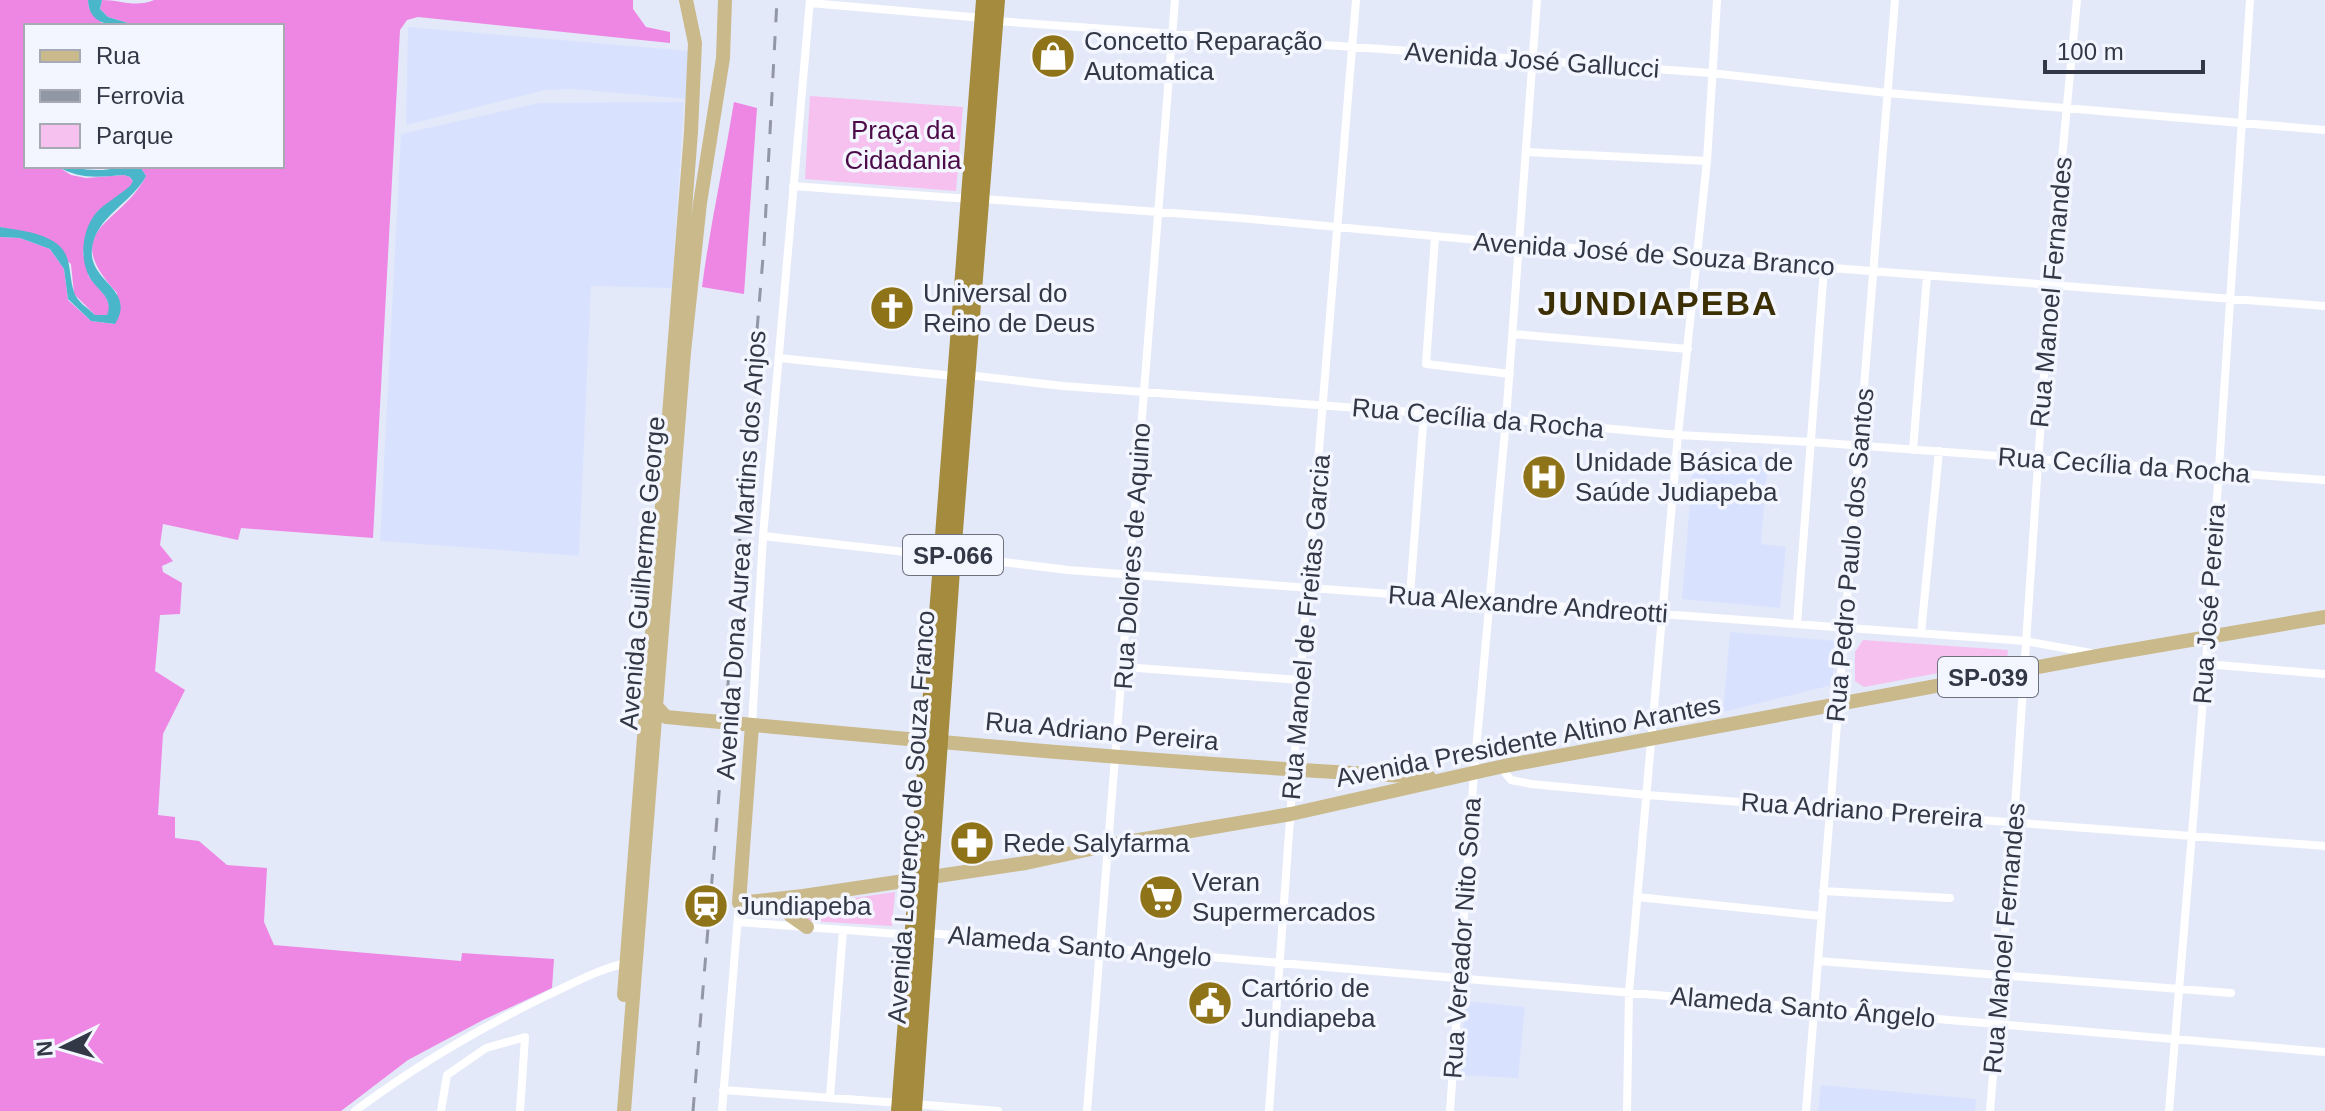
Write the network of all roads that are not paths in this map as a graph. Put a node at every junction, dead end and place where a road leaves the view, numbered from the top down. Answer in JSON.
{"nodes":[{"id":1,"x":686,"y":0,"type":"edge"},
{"id":2,"x":725,"y":0,"type":"edge"},
{"id":3,"x":984,"y":0,"type":"edge"},
{"id":4,"x":997,"y":0,"type":"edge"},
{"id":5,"x":1175,"y":0,"type":"edge"},
{"id":6,"x":1356,"y":0,"type":"edge"},
{"id":7,"x":1537,"y":0,"type":"edge"},
{"id":8,"x":1717,"y":0,"type":"edge"},
{"id":9,"x":1895,"y":0,"type":"edge"},
{"id":10,"x":2077,"y":0,"type":"edge"},
{"id":11,"x":2250,"y":0,"type":"edge"},
{"id":12,"x":810,"y":2,"type":"edge"},
{"id":13,"x":989,"y":20,"type":"junction"},
{"id":14,"x":1173,"y":34,"type":"junction"},
{"id":15,"x":1352,"y":46,"type":"junction"},
{"id":16,"x":1533,"y":60,"type":"junction"},
{"id":17,"x":1711,"y":73,"type":"junction"},
{"id":18,"x":1887,"y":93,"type":"junction"},
{"id":19,"x":2067,"y":108,"type":"junction"},
{"id":20,"x":2241,"y":123,"type":"junction"},
{"id":21,"x":2325,"y":130,"type":"edge"},
{"id":22,"x":1526,"y":152,"type":"junction"},
{"id":23,"x":1707,"y":161,"type":"junction"},
{"id":24,"x":793,"y":186,"type":"junction"},
{"id":25,"x":976,"y":199,"type":"junction"},
{"id":26,"x":1160,"y":214,"type":"junction"},
{"id":27,"x":1339,"y":229,"type":"junction"},
{"id":28,"x":1435,"y":237,"type":"junction"},
{"id":29,"x":1520,"y":244,"type":"junction"},
{"id":30,"x":1695,"y":258,"type":"junction"},
{"id":31,"x":1824,"y":268,"type":"junction"},
{"id":32,"x":1873,"y":271,"type":"junction"},
{"id":33,"x":1927,"y":276,"type":"junction"},
{"id":34,"x":2050,"y":285,"type":"junction"},
{"id":35,"x":2232,"y":298,"type":"junction"},
{"id":36,"x":2325,"y":306,"type":"edge"},
{"id":37,"x":1513,"y":334,"type":"junction"},
{"id":38,"x":1688,"y":349,"type":"junction"},
{"id":39,"x":779,"y":358,"type":"junction"},
{"id":40,"x":1510,"y":374,"type":"junction"},
{"id":41,"x":961,"y":375,"type":"junction"},
{"id":42,"x":1145,"y":392,"type":"junction"},
{"id":43,"x":1324,"y":405,"type":"junction"},
{"id":44,"x":1424,"y":413,"type":"junction"},
{"id":45,"x":1506,"y":419,"type":"junction"},
{"id":46,"x":1678,"y":435,"type":"junction"},
{"id":47,"x":1811,"y":442,"type":"junction"},
{"id":48,"x":1859,"y":446,"type":"junction"},
{"id":49,"x":1913,"y":450,"type":"junction"},
{"id":50,"x":1939,"y":451,"type":"junction"},
{"id":51,"x":2038,"y":459,"type":"junction"},
{"id":52,"x":2218,"y":472,"type":"junction"},
{"id":53,"x":2325,"y":480,"type":"edge"},
{"id":54,"x":763,"y":536,"type":"junction"},
{"id":55,"x":947,"y":556,"type":"junction"},
{"id":56,"x":1131,"y":574,"type":"junction"},
{"id":57,"x":1309,"y":588,"type":"junction"},
{"id":58,"x":1410,"y":595,"type":"junction"},
{"id":59,"x":1491,"y":601,"type":"junction"},
{"id":60,"x":1662,"y":614,"type":"junction"},
{"id":61,"x":2325,"y":617,"type":"edge"},
{"id":62,"x":1797,"y":624,"type":"junction"},
{"id":63,"x":1844,"y":627,"type":"junction"},
{"id":64,"x":1921,"y":633,"type":"junction"},
{"id":65,"x":2207,"y":638,"type":"junction"},
{"id":66,"x":2025,"y":641,"type":"junction"},
{"id":67,"x":2103,"y":655,"type":"junction"},
{"id":68,"x":2206,"y":664,"type":"junction"},
{"id":69,"x":1124,"y":667,"type":"junction"},
{"id":70,"x":2022,"y":671,"type":"junction"},
{"id":71,"x":2325,"y":674,"type":"edge"},
{"id":72,"x":1300,"y":680,"type":"junction"},
{"id":73,"x":1837,"y":706,"type":"junction"},
{"id":74,"x":659,"y":717,"type":"junction"},
{"id":75,"x":752,"y":725,"type":"junction"},
{"id":76,"x":1652,"y":739,"type":"junction"},
{"id":77,"x":935,"y":742,"type":"junction"},
{"id":78,"x":1116,"y":756,"type":"junction"},
{"id":79,"x":1504,"y":766,"type":"junction"},
{"id":80,"x":1294,"y":771,"type":"junction"},
{"id":81,"x":1474,"y":773,"type":"junction"},
{"id":82,"x":1449,"y":778,"type":"junction"},
{"id":83,"x":1647,"y":795,"type":"junction"},
{"id":84,"x":1830,"y":807,"type":"junction"},
{"id":85,"x":1291,"y":814,"type":"junction"},
{"id":86,"x":2014,"y":822,"type":"junction"},
{"id":87,"x":2192,"y":835,"type":"junction"},
{"id":88,"x":1109,"y":845,"type":"junction"},
{"id":89,"x":2325,"y":846,"type":"edge"},
{"id":90,"x":924,"y":878,"type":"junction"},
{"id":91,"x":1823,"y":891,"type":"junction"},
{"id":92,"x":803,"y":896,"type":"junction"},
{"id":93,"x":1637,"y":897,"type":"junction"},
{"id":94,"x":1950,"y":898,"type":"dead end"},
{"id":95,"x":739,"y":903,"type":"junction"},
{"id":96,"x":1821,"y":916,"type":"junction"},
{"id":97,"x":738,"y":922,"type":"junction"},
{"id":98,"x":807,"y":927,"type":"junction"},
{"id":99,"x":843,"y":930,"type":"junction"},
{"id":100,"x":920,"y":934,"type":"junction"},
{"id":101,"x":1100,"y":947,"type":"junction"},
{"id":102,"x":1818,"y":961,"type":"junction"},
{"id":103,"x":631,"y":962,"type":"junction"},
{"id":104,"x":1281,"y":963,"type":"junction"},
{"id":105,"x":2000,"y":977,"type":"junction"},
{"id":106,"x":1460,"y":978,"type":"junction"},
{"id":107,"x":2178,"y":988,"type":"junction"},
{"id":108,"x":1629,"y":992,"type":"junction"},
{"id":109,"x":2231,"y":993,"type":"dead end"},
{"id":110,"x":1814,"y":1008,"type":"junction"},
{"id":111,"x":1997,"y":1024,"type":"junction"},
{"id":112,"x":2174,"y":1039,"type":"junction"},
{"id":113,"x":2325,"y":1052,"type":"edge"},
{"id":114,"x":723,"y":1090,"type":"junction"},
{"id":115,"x":830,"y":1097,"type":"junction"},
{"id":116,"x":907,"y":1107,"type":"edge"},
{"id":117,"x":355,"y":1111,"type":"edge"},
{"id":118,"x":441,"y":1111,"type":"edge"},
{"id":119,"x":520,"y":1111,"type":"edge"},
{"id":120,"x":615,"y":1111,"type":"edge"},
{"id":121,"x":624,"y":1111,"type":"edge"},
{"id":122,"x":722,"y":1111,"type":"edge"},
{"id":123,"x":998,"y":1111,"type":"edge"},
{"id":124,"x":1087,"y":1111,"type":"edge"},
{"id":125,"x":1269,"y":1111,"type":"edge"},
{"id":126,"x":1450,"y":1111,"type":"edge"},
{"id":127,"x":1627,"y":1111,"type":"edge"},
{"id":128,"x":1806,"y":1111,"type":"edge"},
{"id":129,"x":1990,"y":1111,"type":"edge"},
{"id":130,"x":2169,"y":1111,"type":"edge"}],
"edges":[{"from":1,"to":103,"type":"main road","name":"Avenida Guilherme George"},
{"from":2,"to":74,"type":"main road","name":"Avenida Guilherme George"},
{"from":3,"to":13,"type":"highway","name":"Avenida Lourenço de Souza Franco","number":"SP-066"},
{"from":4,"to":13,"type":"highway","name":"Avenida Lourenço de Souza Franco","number":"SP-066"},
{"from":5,"to":14,"type":"street","name":"Rua Dolores de Aquino"},
{"from":6,"to":15,"type":"street","name":"Rua Manoel de Freitas Garcia"},
{"from":7,"to":16,"type":"street","name":"Rua Vereador Nito Sona"},
{"from":8,"to":17,"type":"street"},
{"from":9,"to":18,"type":"street","name":"Rua Pedro Paulo dos Santos"},
{"from":10,"to":19,"type":"street","name":"Rua Manoel Fernandes"},
{"from":11,"to":20,"type":"street","name":"Rua José Pereira"},
{"from":12,"to":13,"type":"street","name":"Avenida José Gallucci"},
{"from":12,"to":24,"type":"street","name":"Avenida Dona Aurea Martins dos Anjos"},
{"from":13,"to":14,"type":"street","name":"Avenida José Gallucci"},
{"from":13,"to":25,"type":"highway","name":"Avenida Lourenço de Souza Franco","number":"SP-066"},
{"from":14,"to":15,"type":"street","name":"Avenida José Gallucci"},
{"from":14,"to":26,"type":"street","name":"Rua Dolores de Aquino"},
{"from":15,"to":16,"type":"street","name":"Avenida José Gallucci"},
{"from":15,"to":27,"type":"street","name":"Rua Manoel de Freitas Garcia"},
{"from":16,"to":17,"type":"street","name":"Avenida José Gallucci"},
{"from":16,"to":22,"type":"street","name":"Rua Vereador Nito Sona"},
{"from":17,"to":18,"type":"street","name":"Avenida José Gallucci"},
{"from":17,"to":23,"type":"street"},
{"from":18,"to":19,"type":"street","name":"Avenida José Gallucci"},
{"from":18,"to":32,"type":"street","name":"Rua Pedro Paulo dos Santos"},
{"from":19,"to":20,"type":"street","name":"Avenida José Gallucci"},
{"from":19,"to":34,"type":"street","name":"Rua Manoel Fernandes"},
{"from":20,"to":21,"type":"street","name":"Avenida José Gallucci"},
{"from":20,"to":35,"type":"street","name":"Rua José Pereira"},
{"from":22,"to":23,"type":"street"},
{"from":22,"to":29,"type":"street","name":"Rua Vereador Nito Sona"},
{"from":23,"to":30,"type":"street"},
{"from":24,"to":25,"type":"street","name":"Avenida José de Souza Branco"},
{"from":24,"to":39,"type":"street","name":"Avenida Dona Aurea Martins dos Anjos"},
{"from":25,"to":26,"type":"street","name":"Avenida José de Souza Branco"},
{"from":25,"to":41,"type":"highway","name":"Avenida Lourenço de Souza Franco","number":"SP-066"},
{"from":26,"to":27,"type":"street","name":"Avenida José de Souza Branco"},
{"from":26,"to":42,"type":"street","name":"Rua Dolores de Aquino"},
{"from":27,"to":28,"type":"street","name":"Avenida José de Souza Branco"},
{"from":27,"to":43,"type":"street","name":"Rua Manoel de Freitas Garcia"},
{"from":28,"to":29,"type":"street","name":"Avenida José de Souza Branco"},
{"from":28,"to":40,"type":"street"},
{"from":29,"to":30,"type":"street","name":"Avenida José de Souza Branco"},
{"from":29,"to":37,"type":"street","name":"Rua Vereador Nito Sona"},
{"from":30,"to":31,"type":"street","name":"Avenida José de Souza Branco"},
{"from":30,"to":38,"type":"street"},
{"from":31,"to":32,"type":"street","name":"Avenida José de Souza Branco"},
{"from":31,"to":47,"type":"street"},
{"from":32,"to":33,"type":"street","name":"Avenida José de Souza Branco"},
{"from":32,"to":48,"type":"street","name":"Rua Pedro Paulo dos Santos"},
{"from":33,"to":34,"type":"street","name":"Avenida José de Souza Branco"},
{"from":33,"to":49,"type":"street"},
{"from":34,"to":35,"type":"street","name":"Avenida José de Souza Branco"},
{"from":34,"to":51,"type":"street","name":"Rua Manoel Fernandes"},
{"from":35,"to":36,"type":"street","name":"Avenida José de Souza Branco"},
{"from":35,"to":52,"type":"street","name":"Rua José Pereira"},
{"from":37,"to":38,"type":"street"},
{"from":37,"to":40,"type":"street","name":"Rua Vereador Nito Sona"},
{"from":38,"to":46,"type":"street"},
{"from":39,"to":41,"type":"street","name":"Rua Cecília da Rocha"},
{"from":39,"to":54,"type":"street","name":"Avenida Dona Aurea Martins dos Anjos"},
{"from":40,"to":45,"type":"street","name":"Rua Vereador Nito Sona"},
{"from":41,"to":42,"type":"street","name":"Rua Cecília da Rocha"},
{"from":41,"to":55,"type":"highway","name":"Avenida Lourenço de Souza Franco","number":"SP-066"},
{"from":42,"to":43,"type":"street","name":"Rua Cecília da Rocha"},
{"from":42,"to":56,"type":"street","name":"Rua Dolores de Aquino"},
{"from":43,"to":44,"type":"street","name":"Rua Cecília da Rocha"},
{"from":43,"to":57,"type":"street","name":"Rua Manoel de Freitas Garcia"},
{"from":44,"to":45,"type":"street","name":"Rua Cecília da Rocha"},
{"from":44,"to":58,"type":"street"},
{"from":45,"to":46,"type":"street","name":"Rua Cecília da Rocha"},
{"from":45,"to":59,"type":"street","name":"Rua Vereador Nito Sona"},
{"from":46,"to":47,"type":"street","name":"Rua Cecília da Rocha"},
{"from":46,"to":60,"type":"street"},
{"from":47,"to":48,"type":"street","name":"Rua Cecília da Rocha"},
{"from":47,"to":62,"type":"street"},
{"from":48,"to":49,"type":"street","name":"Rua Cecília da Rocha"},
{"from":48,"to":63,"type":"street","name":"Rua Pedro Paulo dos Santos"},
{"from":49,"to":50,"type":"street","name":"Rua Cecília da Rocha"},
{"from":50,"to":51,"type":"street","name":"Rua Cecília da Rocha"},
{"from":50,"to":64,"type":"street"},
{"from":51,"to":52,"type":"street","name":"Rua Cecília da Rocha"},
{"from":51,"to":66,"type":"street","name":"Rua Manoel Fernandes"},
{"from":52,"to":53,"type":"street","name":"Rua Cecília da Rocha"},
{"from":52,"to":65,"type":"street","name":"Rua José Pereira"},
{"from":54,"to":55,"type":"street","name":"Rua Alexandre Andreotti"},
{"from":54,"to":75,"type":"street","name":"Avenida Dona Aurea Martins dos Anjos"},
{"from":55,"to":56,"type":"street","name":"Rua Alexandre Andreotti"},
{"from":55,"to":77,"type":"highway","name":"Avenida Lourenço de Souza Franco","number":"SP-066"},
{"from":56,"to":57,"type":"street","name":"Rua Alexandre Andreotti"},
{"from":56,"to":69,"type":"street","name":"Rua Dolores de Aquino"},
{"from":57,"to":58,"type":"street","name":"Rua Alexandre Andreotti"},
{"from":57,"to":72,"type":"street","name":"Rua Manoel de Freitas Garcia"},
{"from":58,"to":59,"type":"street","name":"Rua Alexandre Andreotti"},
{"from":59,"to":60,"type":"street","name":"Rua Alexandre Andreotti"},
{"from":59,"to":81,"type":"street","name":"Rua Vereador Nito Sona"},
{"from":60,"to":62,"type":"street","name":"Rua Alexandre Andreotti"},
{"from":60,"to":76,"type":"street"},
{"from":61,"to":65,"type":"main road","name":"Avenida Presidente Altino Arantes","number":"SP-039"},
{"from":62,"to":63,"type":"street","name":"Rua Alexandre Andreotti"},
{"from":63,"to":64,"type":"street","name":"Rua Alexandre Andreotti"},
{"from":63,"to":73,"type":"street","name":"Rua Pedro Paulo dos Santos"},
{"from":64,"to":66,"type":"street","name":"Rua Alexandre Andreotti"},
{"from":65,"to":67,"type":"main road","name":"Avenida Presidente Altino Arantes","number":"SP-039"},
{"from":65,"to":68,"type":"street","name":"Rua José Pereira"},
{"from":66,"to":67,"type":"street","name":"Rua Alexandre Andreotti"},
{"from":66,"to":70,"type":"street","name":"Rua Manoel Fernandes"},
{"from":67,"to":70,"type":"main road","name":"Avenida Presidente Altino Arantes","number":"SP-039"},
{"from":68,"to":71,"type":"street"},
{"from":68,"to":87,"type":"street","name":"Rua José Pereira"},
{"from":69,"to":72,"type":"street"},
{"from":69,"to":78,"type":"street","name":"Rua Dolores de Aquino"},
{"from":70,"to":73,"type":"main road","name":"Avenida Presidente Altino Arantes","number":"SP-039"},
{"from":70,"to":86,"type":"street","name":"Rua Manoel Fernandes"},
{"from":72,"to":80,"type":"street","name":"Rua Manoel de Freitas Garcia"},
{"from":73,"to":76,"type":"main road","name":"Avenida Presidente Altino Arantes","number":"SP-039"},
{"from":73,"to":84,"type":"street","name":"Rua Pedro Paulo dos Santos"},
{"from":74,"to":75,"type":"main road","name":"Rua Adriano Pereira"},
{"from":74,"to":103,"type":"main road","name":"Avenida Guilherme George"},
{"from":75,"to":77,"type":"main road","name":"Rua Adriano Pereira"},
{"from":75,"to":95,"type":"main road","name":"Avenida Dona Aurea Martins dos Anjos"},
{"from":76,"to":79,"type":"main road","name":"Avenida Presidente Altino Arantes","number":"SP-039"},
{"from":76,"to":83,"type":"street"},
{"from":77,"to":78,"type":"main road","name":"Rua Adriano Pereira"},
{"from":77,"to":90,"type":"highway","name":"Avenida Lourenço de Souza Franco","number":"SP-066"},
{"from":78,"to":80,"type":"main road","name":"Rua Adriano Pereira"},
{"from":78,"to":88,"type":"street","name":"Rua Dolores de Aquino"},
{"from":79,"to":81,"type":"main road","name":"Avenida Presidente Altino Arantes","number":"SP-039"},
{"from":79,"to":83,"type":"street","name":"Rua Adriano Prereira"},
{"from":80,"to":82,"type":"main road","name":"Rua Adriano Pereira"},
{"from":80,"to":85,"type":"street","name":"Rua Manoel de Freitas Garcia"},
{"from":81,"to":82,"type":"main road","name":"Avenida Presidente Altino Arantes","number":"SP-039"},
{"from":81,"to":106,"type":"street","name":"Rua Vereador Nito Sona"},
{"from":82,"to":85,"type":"main road","name":"Avenida Presidente Altino Arantes"},
{"from":83,"to":84,"type":"street","name":"Rua Adriano Prereira"},
{"from":83,"to":93,"type":"street"},
{"from":84,"to":86,"type":"street","name":"Rua Adriano Prereira"},
{"from":84,"to":91,"type":"street","name":"Rua Pedro Paulo dos Santos"},
{"from":85,"to":88,"type":"main road","name":"Avenida Presidente Altino Arantes"},
{"from":85,"to":104,"type":"street","name":"Rua Manoel de Freitas Garcia"},
{"from":86,"to":87,"type":"street","name":"Rua Adriano Prereira"},
{"from":86,"to":105,"type":"street","name":"Rua Manoel Fernandes"},
{"from":87,"to":89,"type":"street","name":"Rua Adriano Prereira"},
{"from":87,"to":107,"type":"street","name":"Rua José Pereira"},
{"from":88,"to":90,"type":"main road","name":"Avenida Presidente Altino Arantes"},
{"from":88,"to":101,"type":"street","name":"Rua Dolores de Aquino"},
{"from":90,"to":92,"type":"main road","name":"Avenida Presidente Altino Arantes"},
{"from":90,"to":100,"type":"highway","name":"Avenida Lourenço de Souza Franco","number":"SP-066"},
{"from":91,"to":94,"type":"street"},
{"from":91,"to":96,"type":"street","name":"Rua Pedro Paulo dos Santos"},
{"from":92,"to":95,"type":"main road","name":"Avenida Presidente Altino Arantes"},
{"from":92,"to":98,"type":"main road"},
{"from":93,"to":96,"type":"street"},
{"from":93,"to":108,"type":"street"},
{"from":95,"to":97,"type":"street","name":"Avenida Dona Aurea Martins dos Anjos"},
{"from":96,"to":102,"type":"street","name":"Rua Pedro Paulo dos Santos"},
{"from":97,"to":98,"type":"street","name":"Alameda Santo Angelo"},
{"from":97,"to":114,"type":"street","name":"Avenida Dona Aurea Martins dos Anjos"},
{"from":98,"to":99,"type":"street","name":"Alameda Santo Angelo"},
{"from":99,"to":100,"type":"street","name":"Alameda Santo Angelo"},
{"from":99,"to":115,"type":"street"},
{"from":100,"to":101,"type":"street","name":"Alameda Santo Angelo"},
{"from":100,"to":116,"type":"highway","name":"Avenida Lourenço de Souza Franco","number":"SP-066"},
{"from":101,"to":104,"type":"street","name":"Alameda Santo Angelo"},
{"from":101,"to":124,"type":"street","name":"Rua Dolores de Aquino"},
{"from":102,"to":105,"type":"street"},
{"from":102,"to":110,"type":"street","name":"Rua Pedro Paulo dos Santos"},
{"from":103,"to":117,"type":"street"},
{"from":103,"to":120,"type":"main road","name":"Avenida Guilherme George"},
{"from":103,"to":121,"type":"main road","name":"Avenida Guilherme George"},
{"from":104,"to":106,"type":"street","name":"Alameda Santo Ângelo"},
{"from":104,"to":125,"type":"street","name":"Rua Manoel de Freitas Garcia"},
{"from":105,"to":107,"type":"street"},
{"from":105,"to":111,"type":"street","name":"Rua Manoel Fernandes"},
{"from":106,"to":108,"type":"street","name":"Alameda Santo Ângelo"},
{"from":106,"to":126,"type":"street","name":"Rua Vereador Nito Sona"},
{"from":107,"to":109,"type":"street"},
{"from":107,"to":112,"type":"street","name":"Rua José Pereira"},
{"from":108,"to":110,"type":"street","name":"Alameda Santo Ângelo"},
{"from":108,"to":127,"type":"street"},
{"from":110,"to":111,"type":"street","name":"Alameda Santo Ângelo"},
{"from":110,"to":128,"type":"street","name":"Rua Pedro Paulo dos Santos"},
{"from":111,"to":112,"type":"street","name":"Alameda Santo Ângelo"},
{"from":111,"to":129,"type":"street","name":"Rua Manoel Fernandes"},
{"from":112,"to":113,"type":"street","name":"Alameda Santo Ângelo"},
{"from":112,"to":130,"type":"street","name":"Rua José Pereira"},
{"from":114,"to":115,"type":"street"},
{"from":114,"to":122,"type":"street","name":"Avenida Dona Aurea Martins dos Anjos"},
{"from":115,"to":116,"type":"street"},
{"from":116,"to":123,"type":"street"},
{"from":118,"to":119,"type":"street"}]}
